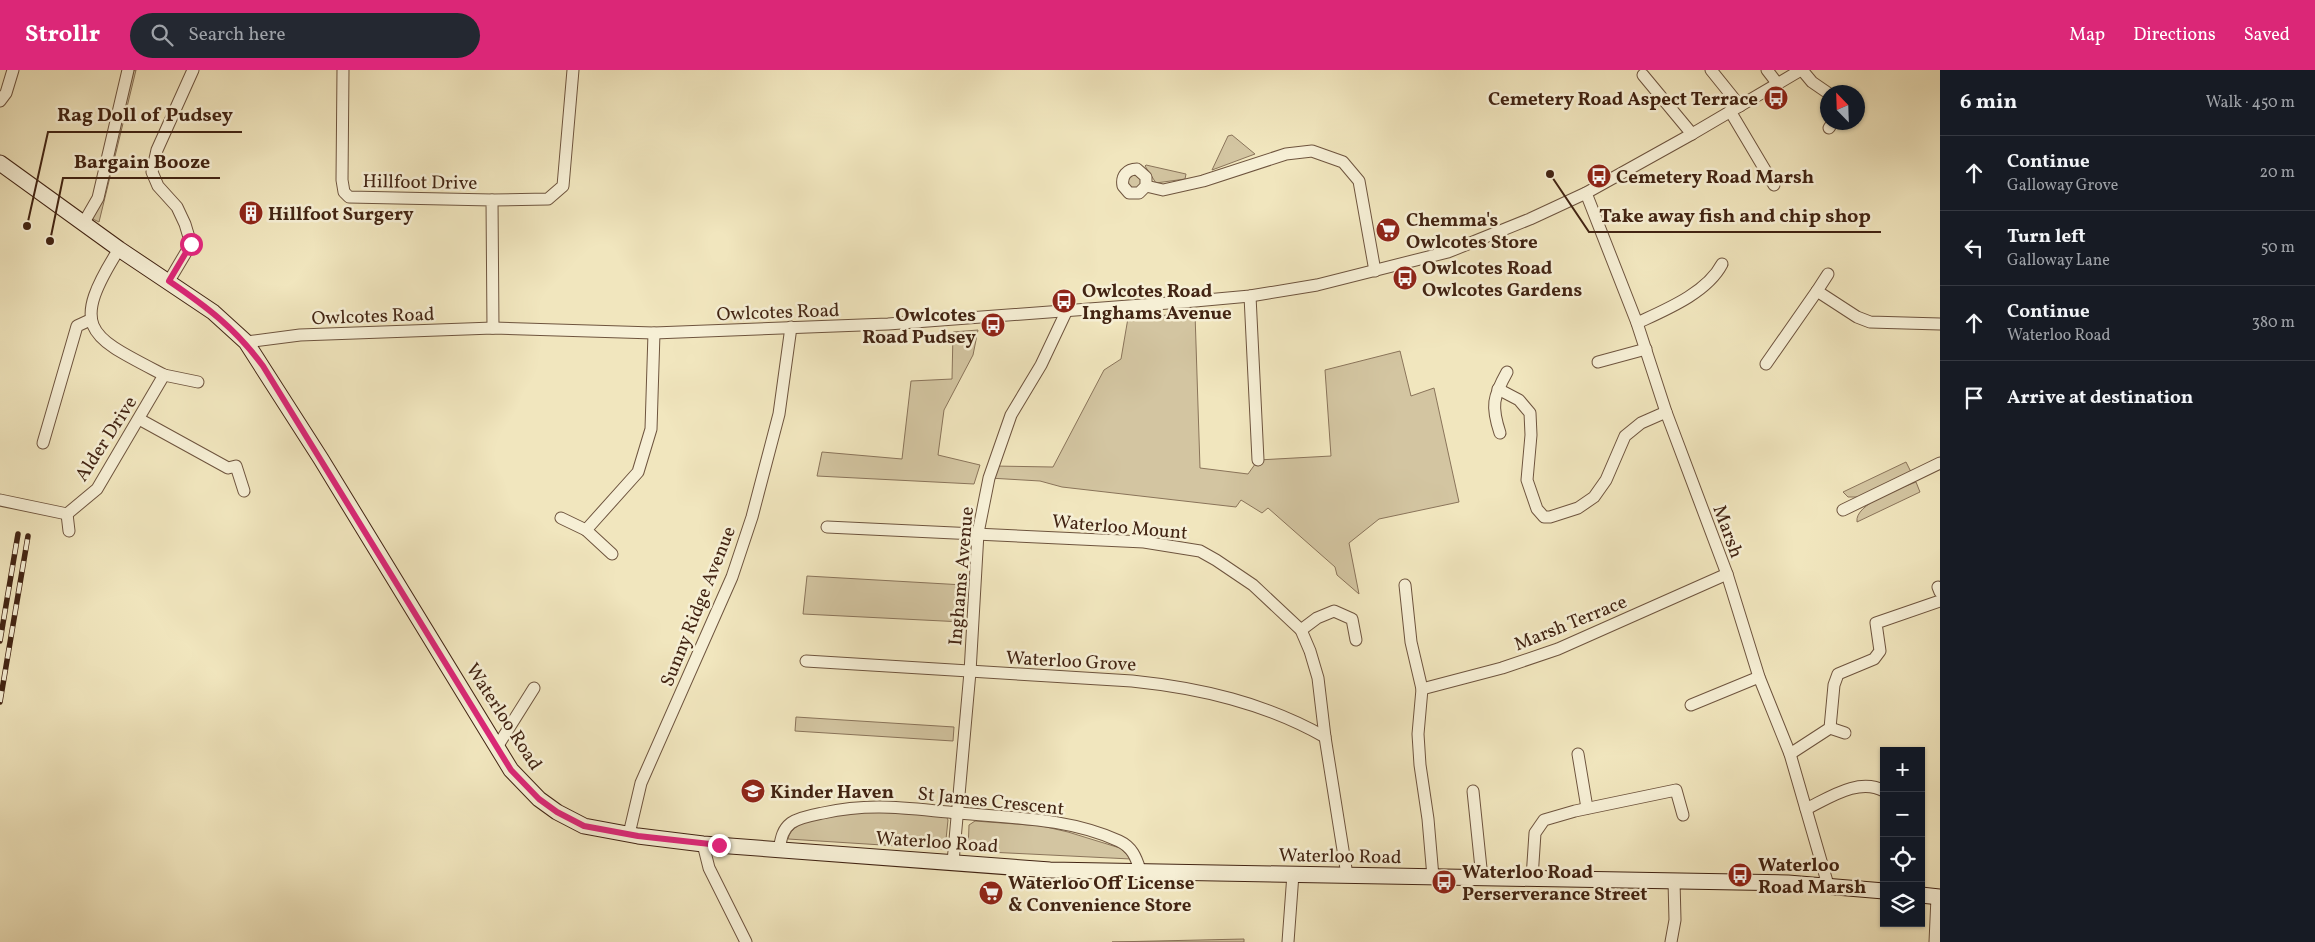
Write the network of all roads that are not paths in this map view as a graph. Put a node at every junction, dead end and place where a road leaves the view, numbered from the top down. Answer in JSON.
{"nodes":[{"id":1,"x":13,"y":70,"type":"edge"},
{"id":2,"x":128,"y":70,"type":"edge"},
{"id":3,"x":193,"y":70,"type":"edge"},
{"id":4,"x":343,"y":70,"type":"edge"},
{"id":5,"x":573,"y":70,"type":"edge"},
{"id":6,"x":1711,"y":70,"type":"edge"},
{"id":7,"x":1767,"y":70,"type":"edge"},
{"id":8,"x":1801,"y":70,"type":"edge"},
{"id":9,"x":1643,"y":75,"type":"dead end"},
{"id":10,"x":1777,"y":84,"type":"junction"},
{"id":11,"x":1820,"y":88,"type":"edge"},
{"id":12,"x":0,"y":101,"type":"edge"},
{"id":13,"x":1735,"y":108,"type":"junction"},
{"id":14,"x":1692,"y":134,"type":"junction"},
{"id":15,"x":0,"y":164,"type":"edge"},
{"id":16,"x":1774,"y":185,"type":"dead end"},
{"id":17,"x":1146,"y":186,"type":"dead end"},
{"id":18,"x":1586,"y":193,"type":"junction"},
{"id":19,"x":492,"y":200,"type":"junction"},
{"id":20,"x":83,"y":224,"type":"junction"},
{"id":21,"x":118,"y":249,"type":"junction"},
{"id":22,"x":1722,"y":264,"type":"dead end"},
{"id":23,"x":1376,"y":271,"type":"junction"},
{"id":24,"x":1828,"y":274,"type":"dead end"},
{"id":25,"x":169,"y":281,"type":"junction"},
{"id":26,"x":1817,"y":291,"type":"junction"},
{"id":27,"x":1250,"y":296,"type":"junction"},
{"id":28,"x":1067,"y":310,"type":"junction"},
{"id":29,"x":90,"y":320,"type":"junction"},
{"id":30,"x":1637,"y":323,"type":"junction"},
{"id":31,"x":1940,"y":324,"type":"edge"},
{"id":32,"x":791,"y":327,"type":"junction"},
{"id":33,"x":493,"y":328,"type":"junction"},
{"id":34,"x":654,"y":333,"type":"junction"},
{"id":35,"x":246,"y":342,"type":"junction"},
{"id":36,"x":1646,"y":349,"type":"junction"},
{"id":37,"x":1598,"y":362,"type":"dead end"},
{"id":38,"x":1766,"y":364,"type":"dead end"},
{"id":39,"x":1507,"y":372,"type":"dead end"},
{"id":40,"x":164,"y":375,"type":"junction"},
{"id":41,"x":198,"y":382,"type":"dead end"},
{"id":42,"x":1498,"y":389,"type":"junction"},
{"id":43,"x":1666,"y":412,"type":"junction"},
{"id":44,"x":139,"y":419,"type":"junction"},
{"id":45,"x":1500,"y":433,"type":"dead end"},
{"id":46,"x":43,"y":442,"type":"dead end"},
{"id":47,"x":1258,"y":460,"type":"dead end"},
{"id":48,"x":1940,"y":463,"type":"edge"},
{"id":49,"x":244,"y":491,"type":"dead end"},
{"id":50,"x":0,"y":500,"type":"edge"},
{"id":51,"x":1843,"y":510,"type":"dead end"},
{"id":52,"x":67,"y":514,"type":"junction"},
{"id":53,"x":561,"y":518,"type":"dead end"},
{"id":54,"x":827,"y":527,"type":"dead end"},
{"id":55,"x":586,"y":530,"type":"junction"},
{"id":56,"x":68,"y":531,"type":"dead end"},
{"id":57,"x":978,"y":533,"type":"junction"},
{"id":58,"x":612,"y":554,"type":"dead end"},
{"id":59,"x":1727,"y":574,"type":"junction"},
{"id":60,"x":1405,"y":584,"type":"dead end"},
{"id":61,"x":1940,"y":601,"type":"edge"},
{"id":62,"x":1301,"y":630,"type":"junction"},
{"id":63,"x":1356,"y":640,"type":"dead end"},
{"id":64,"x":806,"y":661,"type":"dead end"},
{"id":65,"x":970,"y":672,"type":"junction"},
{"id":66,"x":1759,"y":678,"type":"junction"},
{"id":67,"x":534,"y":688,"type":"dead end"},
{"id":68,"x":1422,"y":689,"type":"junction"},
{"id":69,"x":1692,"y":705,"type":"dead end"},
{"id":70,"x":1830,"y":728,"type":"junction"},
{"id":71,"x":1845,"y":733,"type":"dead end"},
{"id":72,"x":1325,"y":737,"type":"junction"},
{"id":73,"x":497,"y":747,"type":"junction"},
{"id":74,"x":1578,"y":754,"type":"dead end"},
{"id":75,"x":1790,"y":754,"type":"junction"},
{"id":76,"x":1880,"y":790,"type":"edge"},
{"id":77,"x":1473,"y":791,"type":"dead end"},
{"id":78,"x":1587,"y":808,"type":"junction"},
{"id":79,"x":1806,"y":809,"type":"junction"},
{"id":80,"x":959,"y":813,"type":"junction"},
{"id":81,"x":1683,"y":814,"type":"dead end"},
{"id":82,"x":629,"y":834,"type":"junction"},
{"id":83,"x":703,"y":844,"type":"junction"},
{"id":84,"x":779,"y":850,"type":"junction"},
{"id":85,"x":953,"y":862,"type":"junction"},
{"id":86,"x":1140,"y":870,"type":"junction"},
{"id":87,"x":1293,"y":874,"type":"junction"},
{"id":88,"x":1346,"y":875,"type":"junction"},
{"id":89,"x":1433,"y":877,"type":"junction"},
{"id":90,"x":1482,"y":878,"type":"junction"},
{"id":91,"x":1532,"y":878,"type":"junction"},
{"id":92,"x":1674,"y":880,"type":"junction"},
{"id":93,"x":1828,"y":884,"type":"junction"},
{"id":94,"x":1880,"y":890,"type":"edge"},
{"id":95,"x":1925,"y":895,"type":"edge"},
{"id":96,"x":1938,"y":897,"type":"edge"},
{"id":97,"x":746,"y":942,"type":"edge"},
{"id":98,"x":1288,"y":942,"type":"edge"},
{"id":99,"x":1671,"y":942,"type":"edge"},
{"id":100,"x":1935,"y":942,"type":"edge"}],
"edges":[{"from":1,"to":12,"type":"street"},
{"from":2,"to":20,"type":"street"},
{"from":3,"to":25,"type":"street"},
{"from":4,"to":19,"type":"street","name":"Hillfoot Drive"},
{"from":5,"to":19,"type":"street"},
{"from":6,"to":13,"type":"street"},
{"from":7,"to":10,"type":"street"},
{"from":8,"to":10,"type":"street","name":"Owlcotes Road"},
{"from":8,"to":11,"type":"street"},
{"from":9,"to":14,"type":"street"},
{"from":10,"to":13,"type":"street","name":"Owlcotes Road"},
{"from":13,"to":14,"type":"street","name":"Owlcotes Road"},
{"from":13,"to":16,"type":"street"},
{"from":14,"to":18,"type":"street","name":"Owlcotes Road"},
{"from":15,"to":20,"type":"main road","name":"Waterloo Road"},
{"from":17,"to":23,"type":"street"},
{"from":18,"to":23,"type":"street","name":"Owlcotes Road"},
{"from":18,"to":30,"type":"street","name":"Marsh"},
{"from":19,"to":33,"type":"street","name":"Hillfoot Drive"},
{"from":20,"to":21,"type":"main road","name":"Waterloo Road"},
{"from":21,"to":25,"type":"main road","name":"Waterloo Road"},
{"from":21,"to":29,"type":"street"},
{"from":22,"to":30,"type":"street"},
{"from":23,"to":27,"type":"street","name":"Owlcotes Road"},
{"from":24,"to":26,"type":"street"},
{"from":25,"to":35,"type":"main road","name":"Waterloo Road"},
{"from":26,"to":31,"type":"street"},
{"from":26,"to":38,"type":"street"},
{"from":27,"to":28,"type":"street","name":"Owlcotes Road"},
{"from":27,"to":47,"type":"street"},
{"from":28,"to":32,"type":"street","name":"Owlcotes Road"},
{"from":28,"to":57,"type":"street","name":"Inghams Avenue"},
{"from":29,"to":40,"type":"street"},
{"from":29,"to":46,"type":"street"},
{"from":30,"to":36,"type":"street","name":"Marsh"},
{"from":32,"to":34,"type":"street","name":"Owlcotes Road"},
{"from":32,"to":82,"type":"street","name":"Sunny Ridge Avenue"},
{"from":33,"to":34,"type":"street","name":"Owlcotes Road"},
{"from":33,"to":35,"type":"street","name":"Owlcotes Road"},
{"from":34,"to":55,"type":"street"},
{"from":35,"to":73,"type":"main road","name":"Waterloo Road"},
{"from":36,"to":37,"type":"street"},
{"from":36,"to":43,"type":"street","name":"Marsh"},
{"from":39,"to":42,"type":"street"},
{"from":40,"to":41,"type":"street"},
{"from":40,"to":44,"type":"street","name":"Alder Drive"},
{"from":42,"to":43,"type":"street"},
{"from":42,"to":45,"type":"street"},
{"from":43,"to":59,"type":"street","name":"Marsh"},
{"from":44,"to":49,"type":"street"},
{"from":44,"to":52,"type":"street","name":"Alder Drive"},
{"from":48,"to":51,"type":"street"},
{"from":50,"to":52,"type":"street"},
{"from":52,"to":56,"type":"street"},
{"from":53,"to":55,"type":"street"},
{"from":54,"to":57,"type":"street","name":"Waterloo Mount"},
{"from":55,"to":58,"type":"street"},
{"from":57,"to":62,"type":"street","name":"Waterloo Mount"},
{"from":57,"to":65,"type":"street","name":"Inghams Avenue"},
{"from":59,"to":66,"type":"street","name":"Marsh"},
{"from":59,"to":68,"type":"street","name":"Marsh Terrace"},
{"from":60,"to":68,"type":"street"},
{"from":61,"to":70,"type":"street"},
{"from":62,"to":63,"type":"street"},
{"from":62,"to":72,"type":"street","name":"Waterloo Mount"},
{"from":64,"to":65,"type":"street","name":"Waterloo Grove"},
{"from":65,"to":72,"type":"street","name":"Waterloo Grove"},
{"from":65,"to":80,"type":"street","name":"Inghams Avenue"},
{"from":66,"to":69,"type":"street"},
{"from":66,"to":75,"type":"street","name":"Marsh"},
{"from":67,"to":73,"type":"street"},
{"from":68,"to":89,"type":"street"},
{"from":70,"to":71,"type":"street"},
{"from":70,"to":75,"type":"street"},
{"from":72,"to":88,"type":"street","name":"Waterloo Mount"},
{"from":73,"to":82,"type":"main road","name":"Waterloo Road"},
{"from":74,"to":78,"type":"street"},
{"from":75,"to":79,"type":"street","name":"Marsh"},
{"from":76,"to":79,"type":"street"},
{"from":77,"to":90,"type":"street"},
{"from":78,"to":81,"type":"street"},
{"from":78,"to":91,"type":"street"},
{"from":79,"to":93,"type":"street","name":"Marsh"},
{"from":80,"to":84,"type":"street","name":"St James Crescent"},
{"from":80,"to":85,"type":"street","name":"Inghams Avenue"},
{"from":80,"to":86,"type":"street","name":"St James Crescent"},
{"from":82,"to":83,"type":"main road","name":"Waterloo Road"},
{"from":83,"to":84,"type":"main road","name":"Waterloo Road"},
{"from":83,"to":97,"type":"street"},
{"from":84,"to":85,"type":"main road","name":"Waterloo Road"},
{"from":85,"to":86,"type":"main road","name":"Waterloo Road"},
{"from":86,"to":87,"type":"main road","name":"Waterloo Road"},
{"from":87,"to":88,"type":"main road","name":"Waterloo Road"},
{"from":87,"to":98,"type":"street"},
{"from":88,"to":89,"type":"main road","name":"Waterloo Road"},
{"from":89,"to":90,"type":"main road","name":"Waterloo Road"},
{"from":90,"to":91,"type":"main road","name":"Waterloo Road"},
{"from":91,"to":92,"type":"main road","name":"Waterloo Road"},
{"from":92,"to":93,"type":"main road","name":"Waterloo Road"},
{"from":92,"to":99,"type":"street"},
{"from":93,"to":94,"type":"main road","name":"Waterloo Road"},
{"from":95,"to":96,"type":"main road"},
{"from":96,"to":100,"type":"street"}]}
